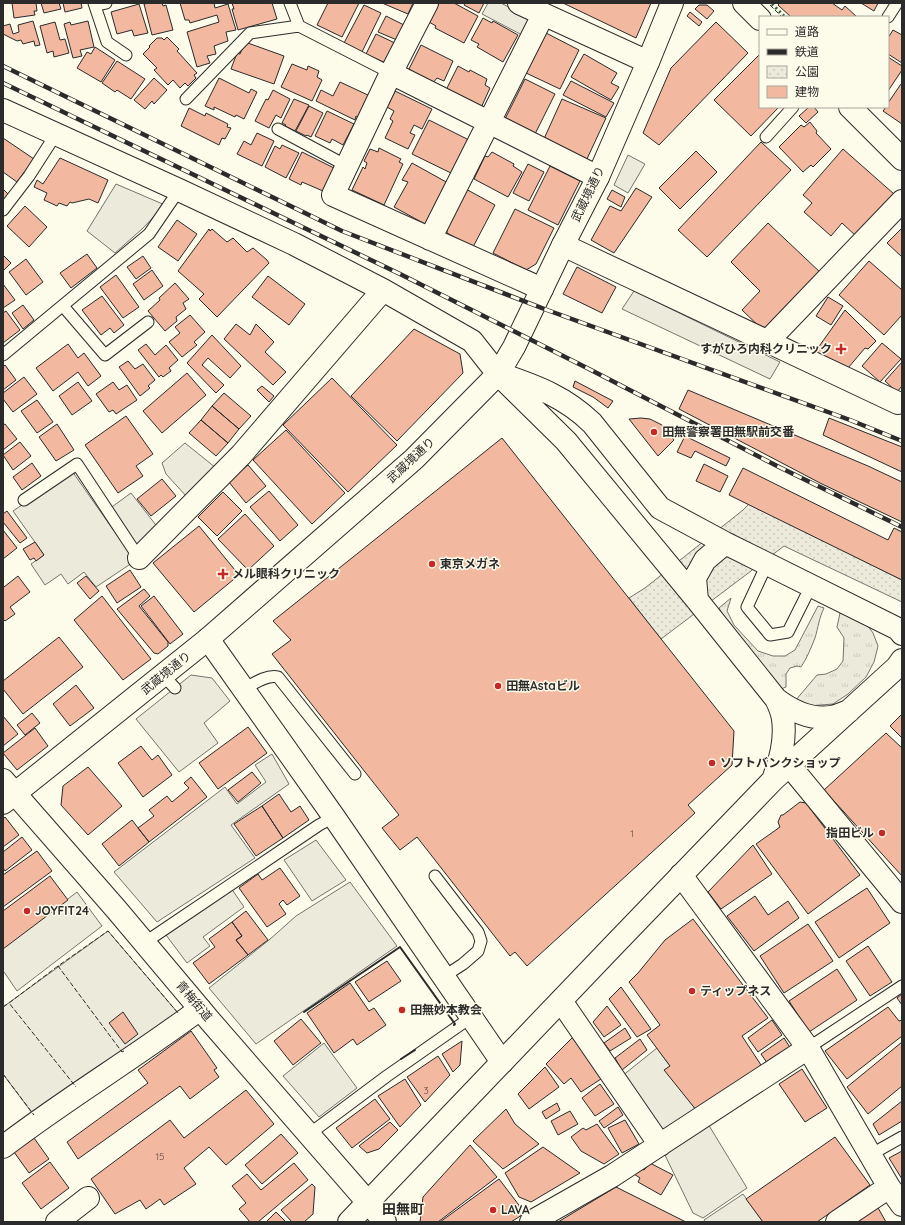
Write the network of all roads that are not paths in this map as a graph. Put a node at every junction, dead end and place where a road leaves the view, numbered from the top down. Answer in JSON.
{"nodes":[{"id":1,"x":290,"y":3,"type":"edge"},
{"id":2,"x":427,"y":3,"type":"edge"},
{"id":3,"x":519,"y":3,"type":"edge"},
{"id":4,"x":672,"y":3,"type":"edge"},
{"id":5,"x":744,"y":3,"type":"edge"},
{"id":6,"x":897,"y":3,"type":"edge"},
{"id":7,"x":98,"y":4,"type":"edge"},
{"id":8,"x":543,"y":15,"type":"junction"},
{"id":9,"x":889,"y":16,"type":"edge"},
{"id":10,"x":759,"y":18,"type":"edge"},
{"id":11,"x":299,"y":26,"type":"junction"},
{"id":12,"x":126,"y":55,"type":"dead end"},
{"id":13,"x":648,"y":62,"type":"junction"},
{"id":14,"x":391,"y":73,"type":"junction"},
{"id":15,"x":186,"y":99,"type":"dead end"},
{"id":16,"x":792,"y":108,"type":"edge"},
{"id":17,"x":851,"y":108,"type":"edge"},
{"id":18,"x":3,"y":110,"type":"edge"},
{"id":19,"x":489,"y":122,"type":"junction"},
{"id":20,"x":278,"y":129,"type":"dead end"},
{"id":21,"x":56,"y":134,"type":"junction"},
{"id":22,"x":766,"y":137,"type":"dead end"},
{"id":23,"x":902,"y":159,"type":"edge"},
{"id":24,"x":347,"y":166,"type":"junction"},
{"id":25,"x":598,"y":177,"type":"junction"},
{"id":26,"x":179,"y":190,"type":"junction"},
{"id":27,"x":902,"y":201,"type":"edge"},
{"id":28,"x":3,"y":210,"type":"edge"},
{"id":29,"x":430,"y":239,"type":"junction"},
{"id":30,"x":563,"y":245,"type":"junction"},
{"id":31,"x":542,"y":289,"type":"junction"},
{"id":32,"x":383,"y":290,"type":"junction"},
{"id":33,"x":63,"y":306,"type":"junction"},
{"id":34,"x":148,"y":322,"type":"dead end"},
{"id":35,"x":767,"y":342,"type":"junction"},
{"id":36,"x":3,"y":355,"type":"edge"},
{"id":37,"x":498,"y":374,"type":"junction"},
{"id":38,"x":900,"y":401,"type":"edge"},
{"id":39,"x":24,"y":500,"type":"dead end"},
{"id":40,"x":725,"y":543,"type":"junction"},
{"id":41,"x":139,"y":558,"type":"joint"},
{"id":42,"x":767,"y":564,"type":"junction"},
{"id":43,"x":811,"y":586,"type":"junction"},
{"id":44,"x":697,"y":600,"type":"junction"},
{"id":45,"x":902,"y":634,"type":"edge"},
{"id":46,"x":208,"y":639,"type":"junction"},
{"id":47,"x":902,"y":660,"type":"edge"},
{"id":48,"x":244,"y":689,"type":"junction"},
{"id":49,"x":776,"y":699,"type":"junction"},
{"id":50,"x":850,"y":710,"type":"junction"},
{"id":51,"x":790,"y":766,"type":"junction"},
{"id":52,"x":355,"y":774,"type":"dead end"},
{"id":53,"x":773,"y":780,"type":"junction"},
{"id":54,"x":7,"y":792,"type":"edge"},
{"id":55,"x":334,"y":817,"type":"junction"},
{"id":56,"x":681,"y":875,"type":"junction"},
{"id":57,"x":435,"y":876,"type":"dead end"},
{"id":58,"x":902,"y":902,"type":"edge"},
{"id":59,"x":144,"y":942,"type":"junction"},
{"id":60,"x":444,"y":977,"type":"junction"},
{"id":61,"x":902,"y":986,"type":"edge"},
{"id":62,"x":561,"y":1000,"type":"junction"},
{"id":63,"x":200,"y":1009,"type":"junction"},
{"id":64,"x":470,"y":1018,"type":"junction"},
{"id":65,"x":808,"y":1048,"type":"junction"},
{"id":66,"x":502,"y":1062,"type":"junction"},
{"id":67,"x":308,"y":1135,"type":"junction"},
{"id":68,"x":902,"y":1137,"type":"edge"},
{"id":69,"x":660,"y":1145,"type":"junction"},
{"id":70,"x":3,"y":1147,"type":"edge"},
{"id":71,"x":870,"y":1155,"type":"junction"},
{"id":72,"x":889,"y":1187,"type":"junction"},
{"id":73,"x":88,"y":1198,"type":"dead end"},
{"id":74,"x":368,"y":1203,"type":"junction"},
{"id":75,"x":902,"y":1205,"type":"edge"},
{"id":76,"x":57,"y":1222,"type":"edge"},
{"id":77,"x":349,"y":1222,"type":"edge"},
{"id":78,"x":385,"y":1222,"type":"edge"},
{"id":79,"x":531,"y":1222,"type":"edge"},
{"id":80,"x":837,"y":1222,"type":"edge"}],
"edges":[{"from":1,"to":11,"type":"lane"},
{"from":2,"to":14,"type":"street"},
{"from":3,"to":8,"type":"street"},
{"from":4,"to":13,"type":"street","name":"武蔵境通り"},
{"from":5,"to":10,"type":"street"},
{"from":6,"to":9,"type":"lane"},
{"from":7,"to":12,"type":"lane"},
{"from":8,"to":13,"type":"street"},
{"from":8,"to":19,"type":"street"},
{"from":11,"to":14,"type":"lane"},
{"from":11,"to":15,"type":"lane"},
{"from":13,"to":25,"type":"street","name":"武蔵境通り"},
{"from":14,"to":19,"type":"street"},
{"from":14,"to":24,"type":"street"},
{"from":16,"to":22,"type":"lane"},
{"from":17,"to":23,"type":"street"},
{"from":18,"to":21,"type":"street"},
{"from":19,"to":25,"type":"street"},
{"from":19,"to":29,"type":"street"},
{"from":20,"to":24,"type":"lane"},
{"from":21,"to":26,"type":"street"},
{"from":21,"to":28,"type":"lane"},
{"from":24,"to":29,"type":"street"},
{"from":25,"to":30,"type":"street","name":"武蔵境通り"},
{"from":26,"to":32,"type":"street"},
{"from":26,"to":33,"type":"lane"},
{"from":27,"to":35,"type":"street"},
{"from":29,"to":31,"type":"street"},
{"from":30,"to":31,"type":"street","name":"武蔵境通り"},
{"from":30,"to":35,"type":"street"},
{"from":31,"to":37,"type":"street","name":"武蔵境通り"},
{"from":32,"to":37,"type":"street"},
{"from":32,"to":41,"type":"street"},
{"from":33,"to":34,"type":"lane"},
{"from":33,"to":36,"type":"lane"},
{"from":35,"to":38,"type":"street"},
{"from":37,"to":40,"type":"street"},
{"from":37,"to":44,"type":"street"},
{"from":37,"to":46,"type":"street","name":"武蔵境通り"},
{"from":39,"to":41,"type":"lane"},
{"from":40,"to":42,"type":"street"},
{"from":40,"to":44,"type":"street"},
{"from":42,"to":43,"type":"street"},
{"from":42,"to":43,"type":"lane"},
{"from":43,"to":45,"type":"street"},
{"from":44,"to":49,"type":"street"},
{"from":46,"to":48,"type":"street"},
{"from":46,"to":54,"type":"street","name":"武蔵境通り"},
{"from":47,"to":50,"type":"street"},
{"from":48,"to":52,"type":"lane"},
{"from":48,"to":55,"type":"street"},
{"from":49,"to":50,"type":"street"},
{"from":49,"to":53,"type":"street"},
{"from":50,"to":51,"type":"street"},
{"from":51,"to":53,"type":"street"},
{"from":51,"to":58,"type":"street"},
{"from":53,"to":56,"type":"street"},
{"from":54,"to":59,"type":"street","name":"青梅街道"},
{"from":55,"to":59,"type":"lane"},
{"from":55,"to":60,"type":"street"},
{"from":56,"to":62,"type":"street"},
{"from":56,"to":65,"type":"street"},
{"from":57,"to":60,"type":"lane"},
{"from":59,"to":63,"type":"street","name":"青梅街道"},
{"from":60,"to":64,"type":"street"},
{"from":61,"to":65,"type":"lane"},
{"from":62,"to":66,"type":"street"},
{"from":62,"to":69,"type":"street"},
{"from":63,"to":67,"type":"street","name":"青梅街道"},
{"from":63,"to":70,"type":"street"},
{"from":64,"to":66,"type":"street"},
{"from":64,"to":67,"type":"lane"},
{"from":65,"to":69,"type":"street"},
{"from":65,"to":71,"type":"street"},
{"from":66,"to":74,"type":"street"},
{"from":67,"to":74,"type":"street","name":"青梅街道"},
{"from":68,"to":71,"type":"lane"},
{"from":69,"to":79,"type":"street"},
{"from":71,"to":72,"type":"street"},
{"from":72,"to":75,"type":"street"},
{"from":72,"to":80,"type":"street"},
{"from":73,"to":76,"type":"street"},
{"from":74,"to":77,"type":"street"},
{"from":74,"to":78,"type":"street","name":"青梅街道"}]}
